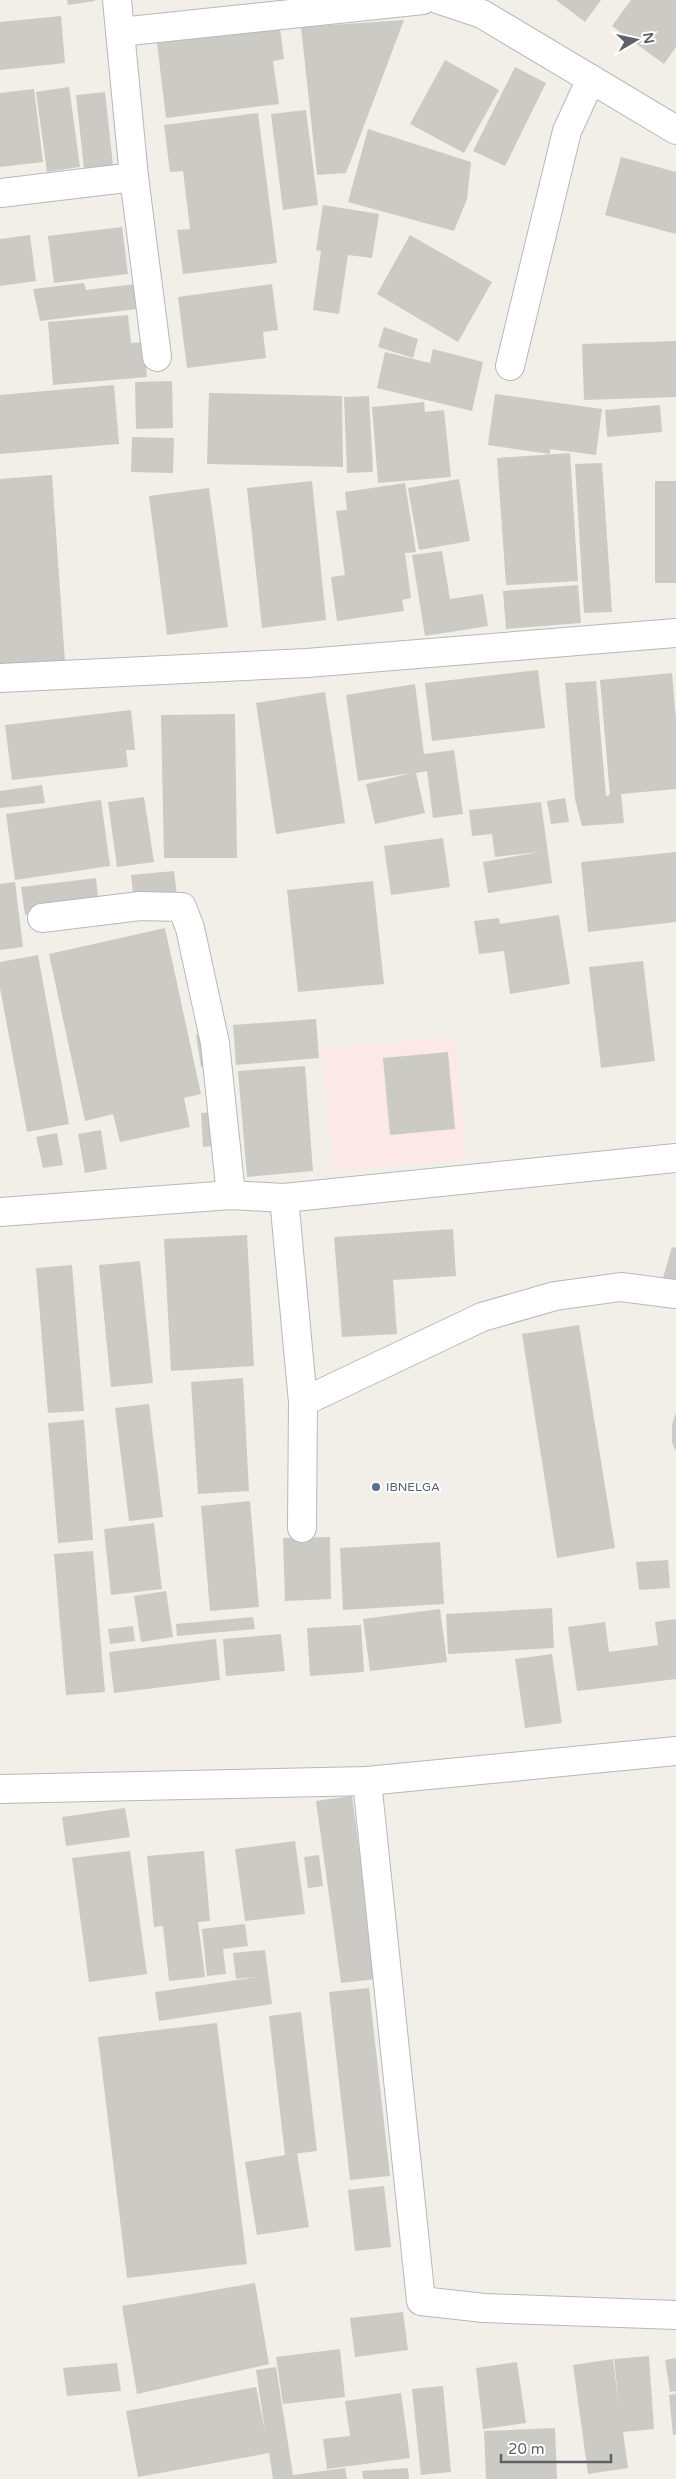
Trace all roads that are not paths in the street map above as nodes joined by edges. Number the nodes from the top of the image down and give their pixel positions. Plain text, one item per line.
1 (117, 0) edge
2 (423, 0) edge
3 (440, 0) edge
4 (120, 32) junction
5 (591, 79) junction
6 (676, 130) edge
7 (134, 177) junction
8 (0, 193) edge
9 (157, 357) dead end
10 (510, 366) dead end
11 (676, 633) edge
12 (0, 678) edge
13 (42, 918) dead end
14 (676, 1158) edge
15 (231, 1195) junction
16 (284, 1198) junction
17 (0, 1212) edge
18 (676, 1294) edge
19 (303, 1402) junction
20 (302, 1528) dead end
21 (676, 1752) edge
22 (367, 1781) junction
23 (0, 1789) edge
24 (676, 2315) edge

1 - 4 street
2 - 4 street
3 - 5 street
4 - 7 street
5 - 6 street
5 - 10 street
7 - 8 street
7 - 9 street
11 - 12 street
13 - 15 street
14 - 16 street
15 - 16 street
15 - 17 street
16 - 19 street
18 - 19 street
19 - 20 street
21 - 22 street
22 - 23 street
22 - 24 street

